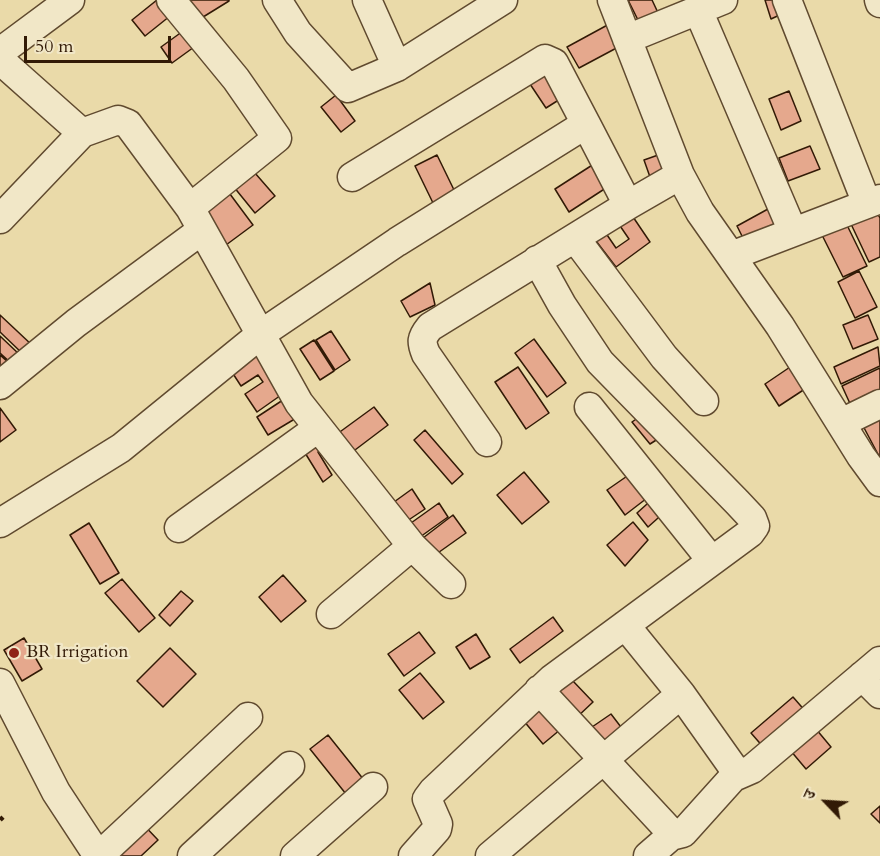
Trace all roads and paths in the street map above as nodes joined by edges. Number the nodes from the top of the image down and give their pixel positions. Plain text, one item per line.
1 (69, 0) edge
2 (171, 0) edge
3 (277, 0) edge
4 (367, 0) edge
5 (503, 0) edge
6 (612, 0) edge
7 (787, 0) edge
8 (710, 5) edge
9 (627, 39) junction
10 (0, 52) edge
11 (0, 60) edge
12 (397, 67) junction
13 (586, 124) junction
14 (82, 133) junction
15 (680, 175) junction
16 (352, 177) dead end
17 (874, 201) edge
18 (633, 202) junction
19 (0, 219) edge
20 (196, 219) junction
21 (793, 232) junction
22 (575, 238) junction
23 (731, 256) junction
24 (537, 260) junction
25 (261, 334) junction
26 (0, 384) edge
27 (704, 401) dead end
28 (880, 404) edge
29 (589, 407) dead end
30 (841, 423) junction
31 (318, 428) junction
32 (487, 442) dead end
33 (878, 477) edge
34 (0, 523) edge
35 (179, 528) dead end
36 (412, 546) junction
37 (712, 561) junction
38 (451, 584) dead end
39 (331, 614) dead end
40 (626, 625) junction
41 (874, 677) edge
42 (0, 683) edge
43 (539, 690) junction
44 (681, 694) junction
45 (248, 717) dead end
46 (602, 758) junction
47 (290, 766) dead end
48 (736, 776) junction
49 (373, 787) dead end
50 (0, 817) edge
51 (5, 822) dead end
52 (671, 836) junction
53 (99, 856) edge
54 (192, 856) edge
55 (295, 856) edge
56 (412, 856) edge
57 (490, 856) edge
58 (648, 856) edge

1 - 10 street
2 - 20 street
3 - 12 street
4 - 12 street
5 - 12 street
6 - 9 street
7 - 17 street
8 - 9 street
8 - 21 street
9 - 15 street
11 - 14 street
13 - 16 street
13 - 18 street
13 - 25 street
14 - 19 street
14 - 20 street
15 - 18 street
15 - 23 street
17 - 21 street
18 - 22 street
20 - 25 street
20 - 26 street
21 - 23 street
22 - 24 street
22 - 27 street
23 - 30 street
24 - 32 street
24 - 37 street
25 - 31 street
25 - 34 street
28 - 30 street
29 - 37 street
30 - 33 street
31 - 35 street
31 - 36 street
36 - 38 street
36 - 39 street
37 - 40 street
40 - 43 street
40 - 44 street
41 - 48 street
42 - 53 street
43 - 46 street
43 - 56 street
44 - 46 street
44 - 48 street
45 - 53 street
46 - 52 street
46 - 57 street
47 - 54 street
48 - 52 street
49 - 55 street
50 - 51 path
52 - 58 street

